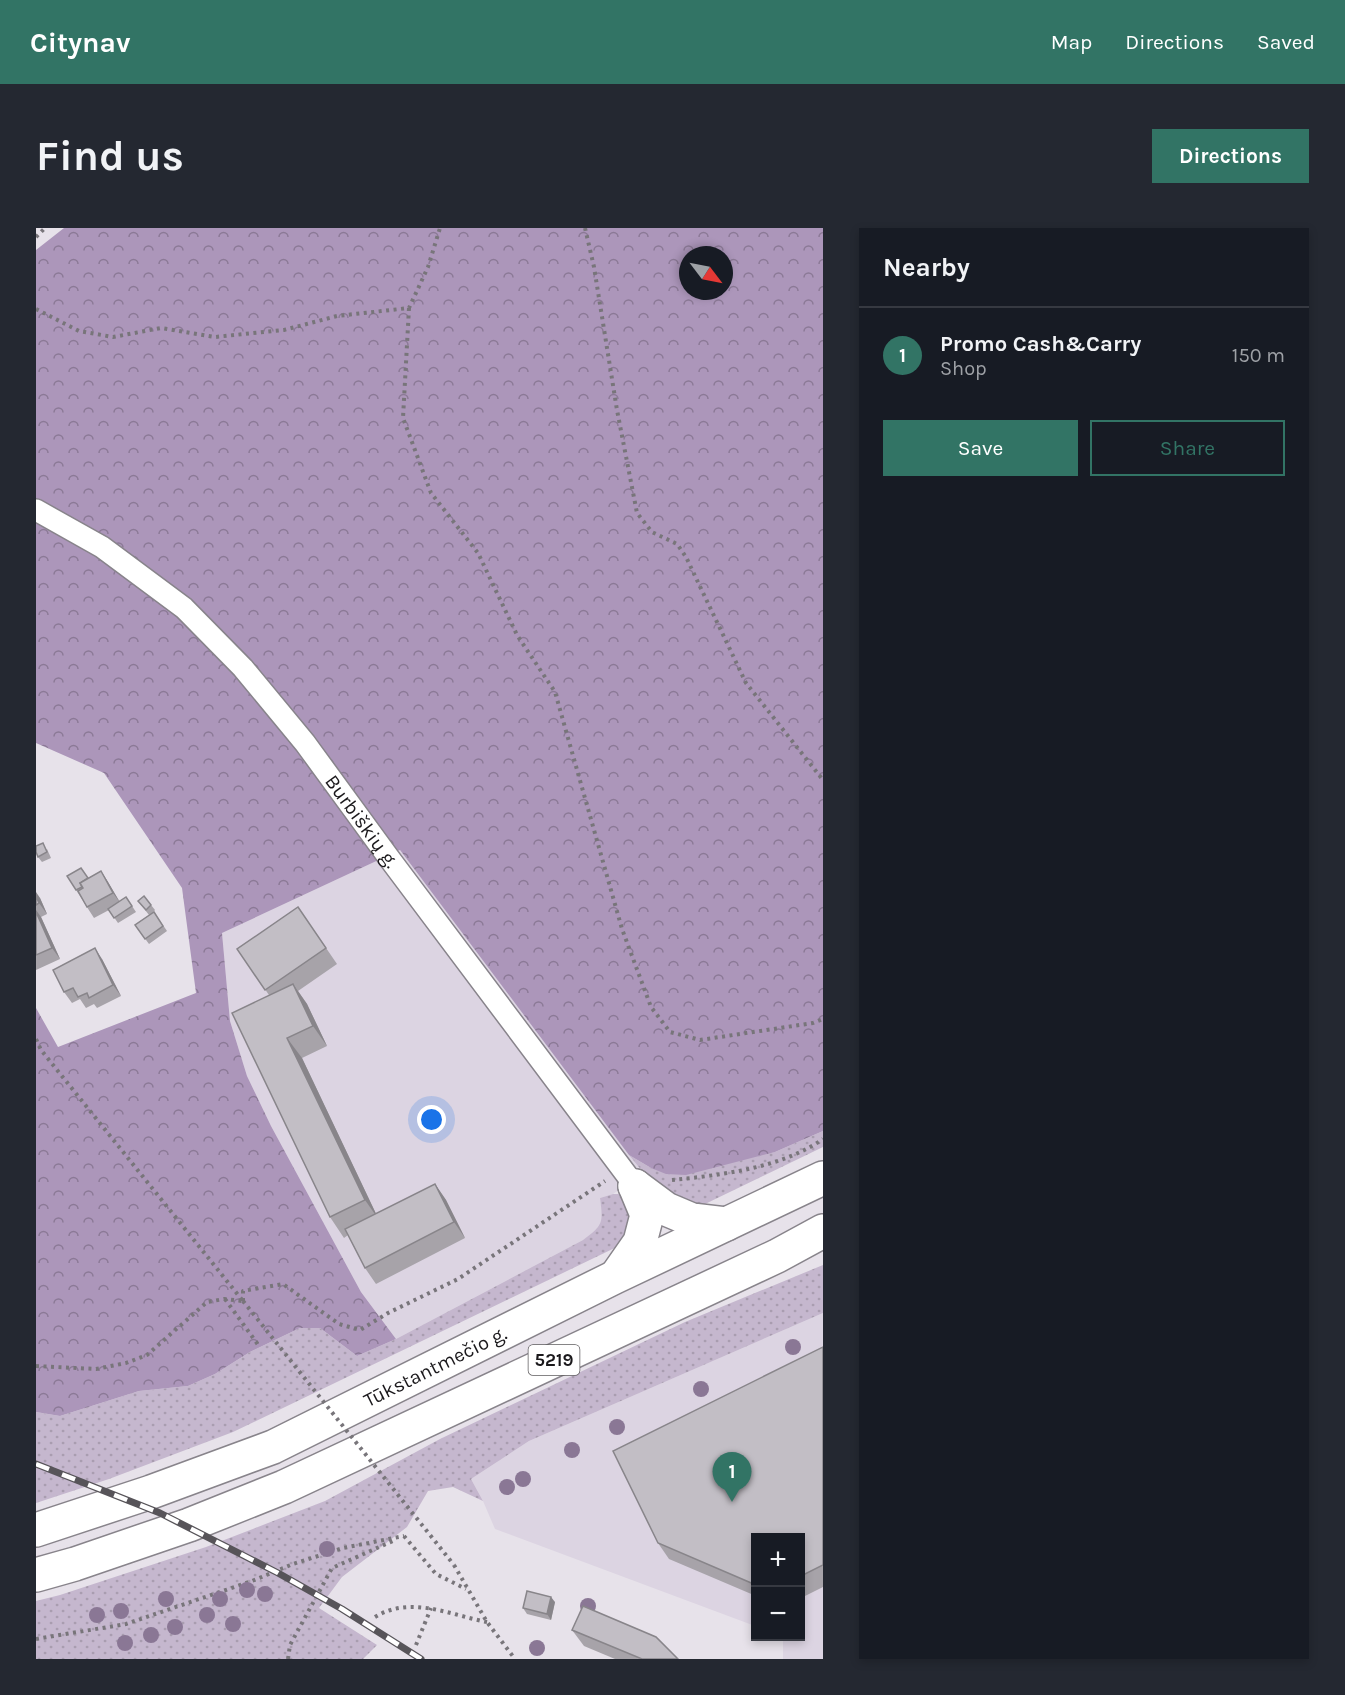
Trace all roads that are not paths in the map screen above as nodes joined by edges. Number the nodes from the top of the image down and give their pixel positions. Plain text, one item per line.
1 (36, 510) edge
2 (628, 1178) junction
3 (823, 1178) edge
4 (726, 1224) junction
5 (823, 1231) edge
6 (823, 1240) edge
7 (777, 1256) junction
8 (615, 1277) junction
9 (36, 1530) edge
10 (36, 1575) edge

1 - 2 street, Burbiškių g.
2 - 4 highway
2 - 8 highway
3 - 4 highway, Tūkstantmečio g. / 5219
4 - 8 highway, Tūkstantmečio g. / 5219
5 - 7 highway, 5219
6 - 7 highway
7 - 10 highway, 5219
8 - 9 highway, Tūkstantmečio g. / 5219

